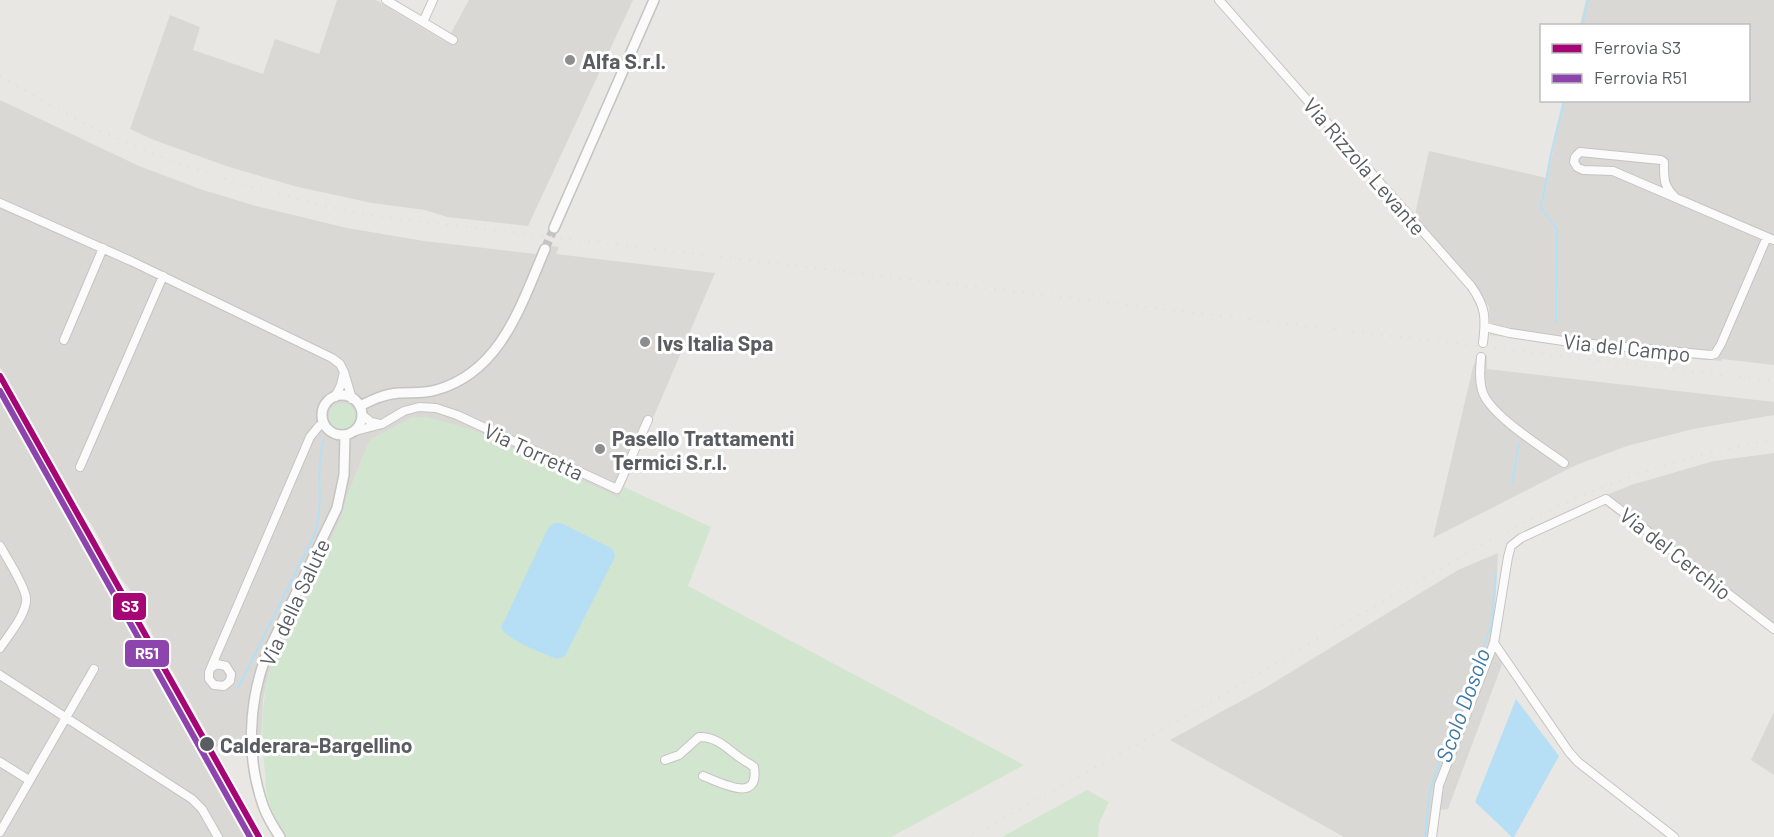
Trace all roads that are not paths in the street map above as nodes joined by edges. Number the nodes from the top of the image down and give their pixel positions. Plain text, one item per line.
1 (386, 0) edge
2 (433, 0) edge
3 (654, 0) edge
4 (1220, 0) edge
5 (423, 22) junction
6 (453, 40) dead end
7 (1675, 197) junction
8 (0, 204) edge
9 (554, 228) tunnel mouth
10 (1771, 239) edge
11 (103, 248) junction
12 (545, 249) tunnel mouth
13 (163, 276) junction
14 (1485, 327) junction
15 (63, 340) dead end
16 (1483, 343) dead end
17 (1481, 357) dead end
18 (344, 372) junction
19 (335, 397) junction
20 (352, 399) junction
21 (361, 411) junction
22 (648, 420) dead end
23 (324, 424) junction
24 (382, 424) junction
25 (348, 434) junction
26 (1564, 463) dead end
27 (80, 468) dead end
28 (0, 546) edge
29 (1774, 629) edge
30 (1494, 643) junction
31 (0, 648) edge
32 (218, 651) junction
33 (223, 664) junction
34 (211, 668) junction
35 (94, 669) dead end
36 (0, 675) edge
37 (65, 718) junction
38 (665, 760) dead end
39 (0, 762) edge
40 (703, 776) dead end
41 (29, 780) junction
42 (0, 832) edge
43 (218, 837) edge
44 (280, 837) edge
45 (1432, 837) edge
46 (1674, 837) edge

1 - 5 street
2 - 5 street
3 - 9 street
4 - 14 street, Via Rizzola Levante
5 - 6 street
7 - 7 street
7 - 10 street
8 - 11 street
10 - 14 street, Via del Campo
11 - 13 street
11 - 15 street
12 - 21 street
13 - 18 street
13 - 27 street
14 - 16 street, Via Rizzola Levante
17 - 26 street
18 - 19 street
18 - 20 street
19 - 20 street
19 - 23 street
20 - 21 street
21 - 24 street
21 - 25 street, Via della Salute
22 - 24 street, Via Torretta
23 - 25 street
23 - 32 street
24 - 25 street, Via Torretta
25 - 44 street, Via della Salute
28 - 31 street
29 - 30 street, Via del Cerchio
30 - 45 street
30 - 46 street
32 - 33 street
32 - 34 street
33 - 34 street
33 - 34 street
35 - 37 street
36 - 37 street
37 - 41 street
37 - 43 street
38 - 40 street
39 - 41 street
41 - 42 street

